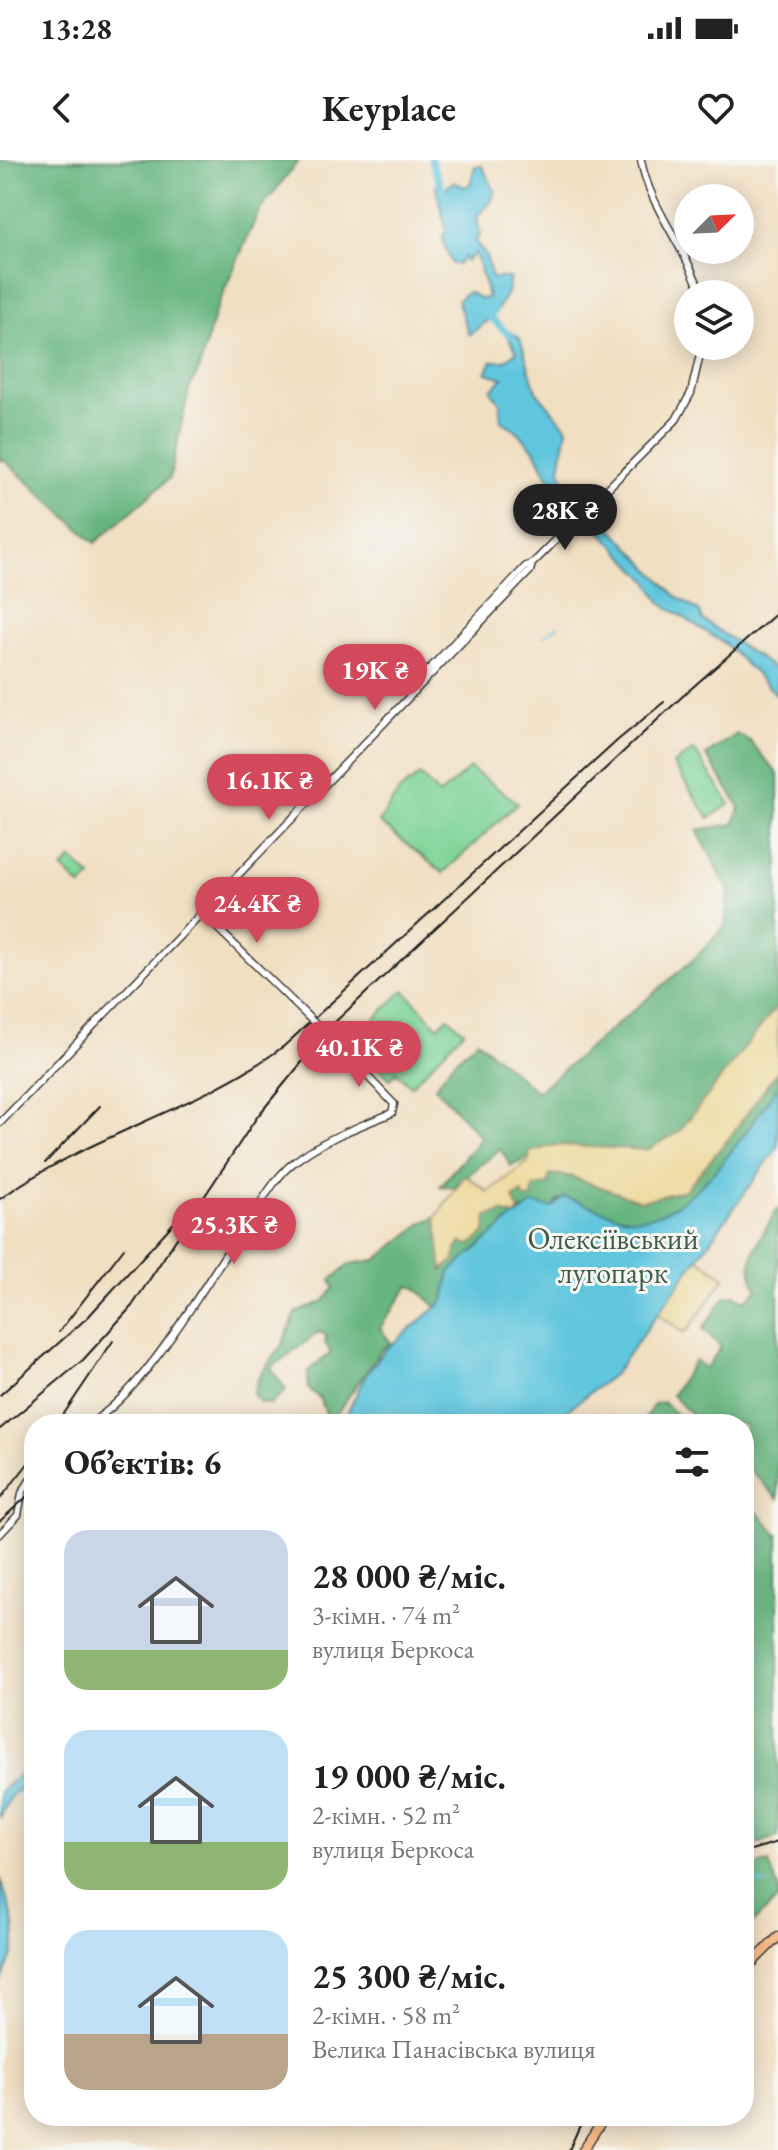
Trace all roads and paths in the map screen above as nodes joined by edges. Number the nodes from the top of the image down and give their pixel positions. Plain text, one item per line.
1 (641, 160) edge
2 (696, 280) edge
3 (699, 360) edge
4 (201, 912) junction
5 (0, 1123) edge
6 (100, 1414) edge
7 (24, 1490) edge
8 (0, 1534) edge
9 (778, 1937) edge
10 (754, 1961) edge
11 (599, 2126) edge
12 (583, 2150) edge

1 - 2 street
3 - 4 street
4 - 5 street
4 - 6 street, bridge
7 - 8 street
9 - 10 main road
11 - 12 main road

